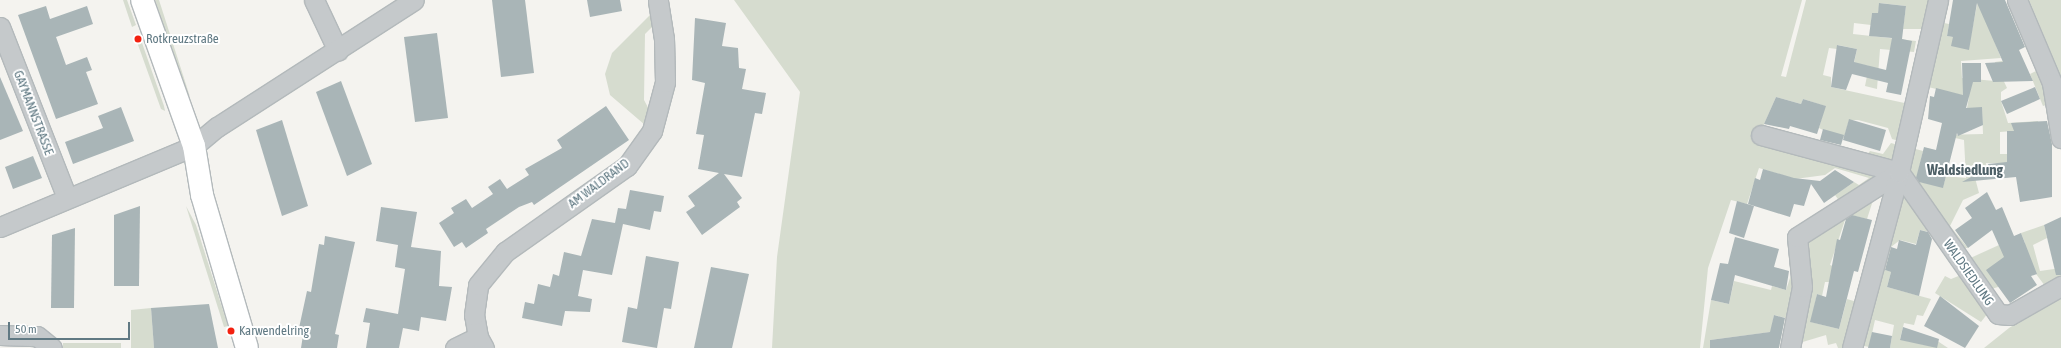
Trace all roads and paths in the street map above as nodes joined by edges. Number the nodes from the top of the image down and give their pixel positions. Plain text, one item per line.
1 (142, 0) edge
2 (314, 0) edge
3 (414, 0) edge
4 (658, 0) edge
5 (1938, 0) edge
6 (2017, 0) edge
7 (0, 27) edge
8 (338, 51) junction
9 (1761, 136) dead end
10 (2061, 138) edge
11 (194, 146) junction
12 (1899, 172) junction
13 (67, 198) junction
14 (0, 227) edge
15 (2061, 286) edge
16 (0, 335) edge
17 (481, 342) edge
18 (52, 348) edge
19 (247, 348) edge
20 (455, 348) edge
21 (1790, 348) edge
22 (1852, 348) edge

1 - 11 main road
2 - 8 street
3 - 8 street
4 - 17 street, AM WALDRAND
5 - 12 street
6 - 10 street
7 - 13 street, GAYMANNSTRASSE
8 - 11 street
9 - 12 street
11 - 13 street
11 - 19 main road
12 - 15 street, WALDSIEDLUNG
12 - 21 street
12 - 22 street
13 - 14 street
16 - 18 street
17 - 20 street, AM WALDRAND

